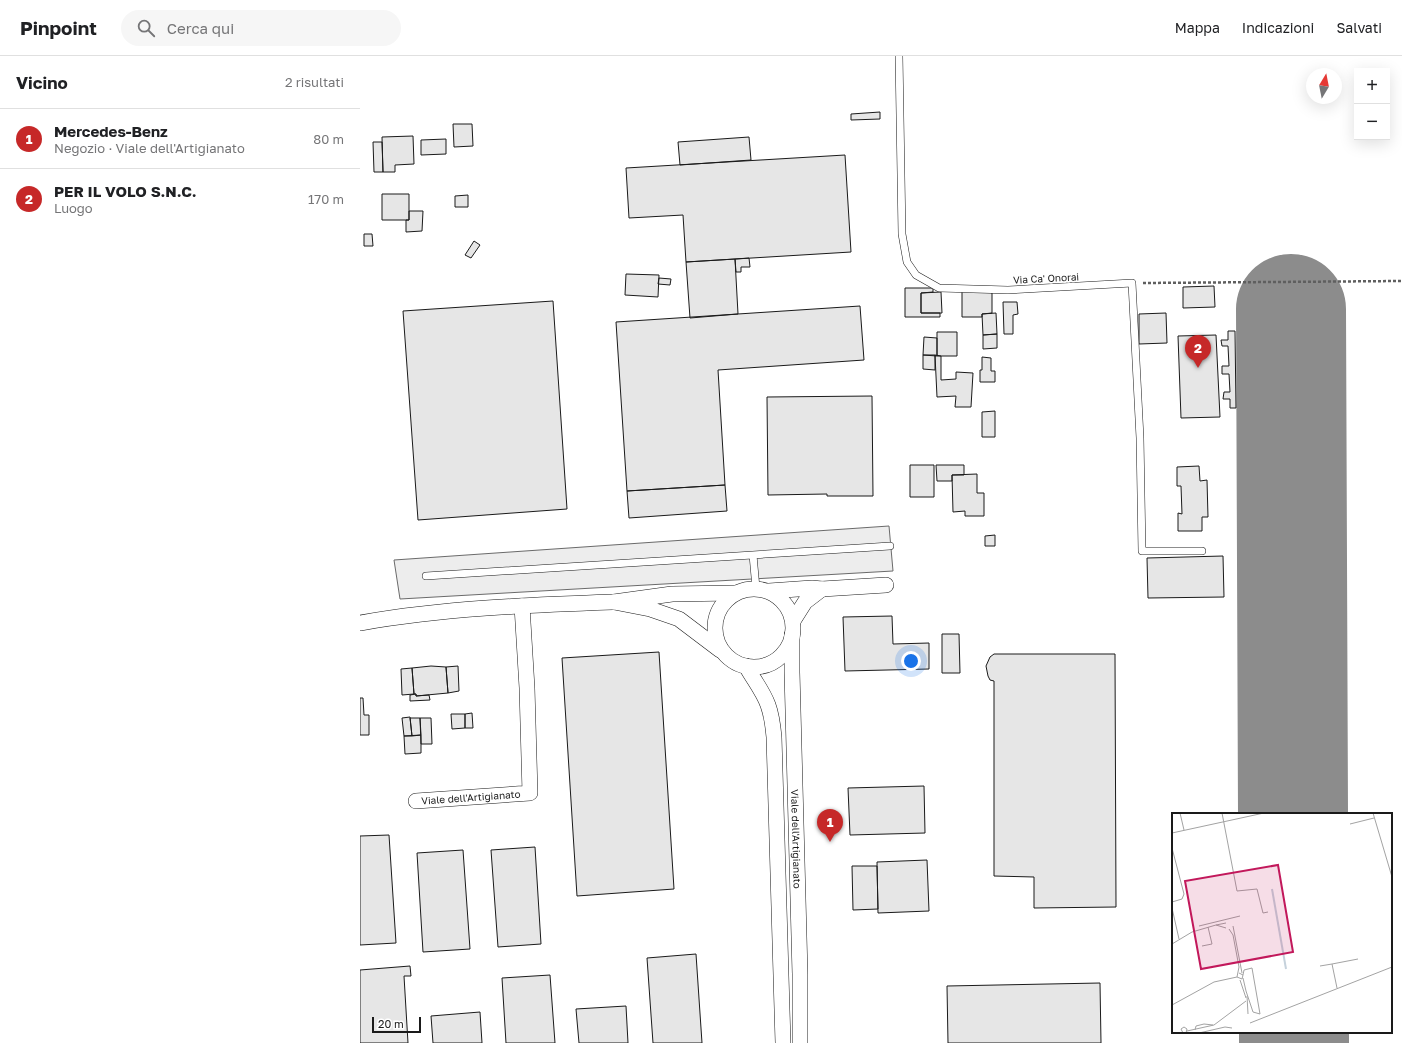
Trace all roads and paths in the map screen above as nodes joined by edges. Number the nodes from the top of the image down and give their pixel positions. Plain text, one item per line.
1 (899, 56) edge
2 (1402, 281) edge
3 (1132, 283) junction
4 (890, 546) dead end
5 (1202, 551) dead end
6 (753, 555) junction
7 (426, 576) dead end
8 (886, 584) dead end
9 (822, 589) junction
10 (762, 590) junction
11 (734, 593) junction
12 (614, 602) junction
13 (522, 606) junction
14 (360, 623) edge
15 (792, 628) junction
16 (723, 652) junction
17 (746, 666) junction
18 (416, 801) dead end
19 (783, 1043) edge
20 (800, 1043) edge

1 - 3 lane, Via Ca' Onorai
2 - 3 path
3 - 5 lane
4 - 6 lane
6 - 7 lane
6 - 10 lane
8 - 9 street
9 - 10 street
9 - 15 street
10 - 11 street
10 - 15 street, Viale dell'Artigianato
11 - 12 street
11 - 16 street
12 - 13 street
12 - 16 street
13 - 14 street
13 - 18 street, Viale dell'Artigianato
15 - 17 street
15 - 20 street, Viale dell'Artigianato
16 - 17 street
17 - 19 street, Viale dell'Artigianato

